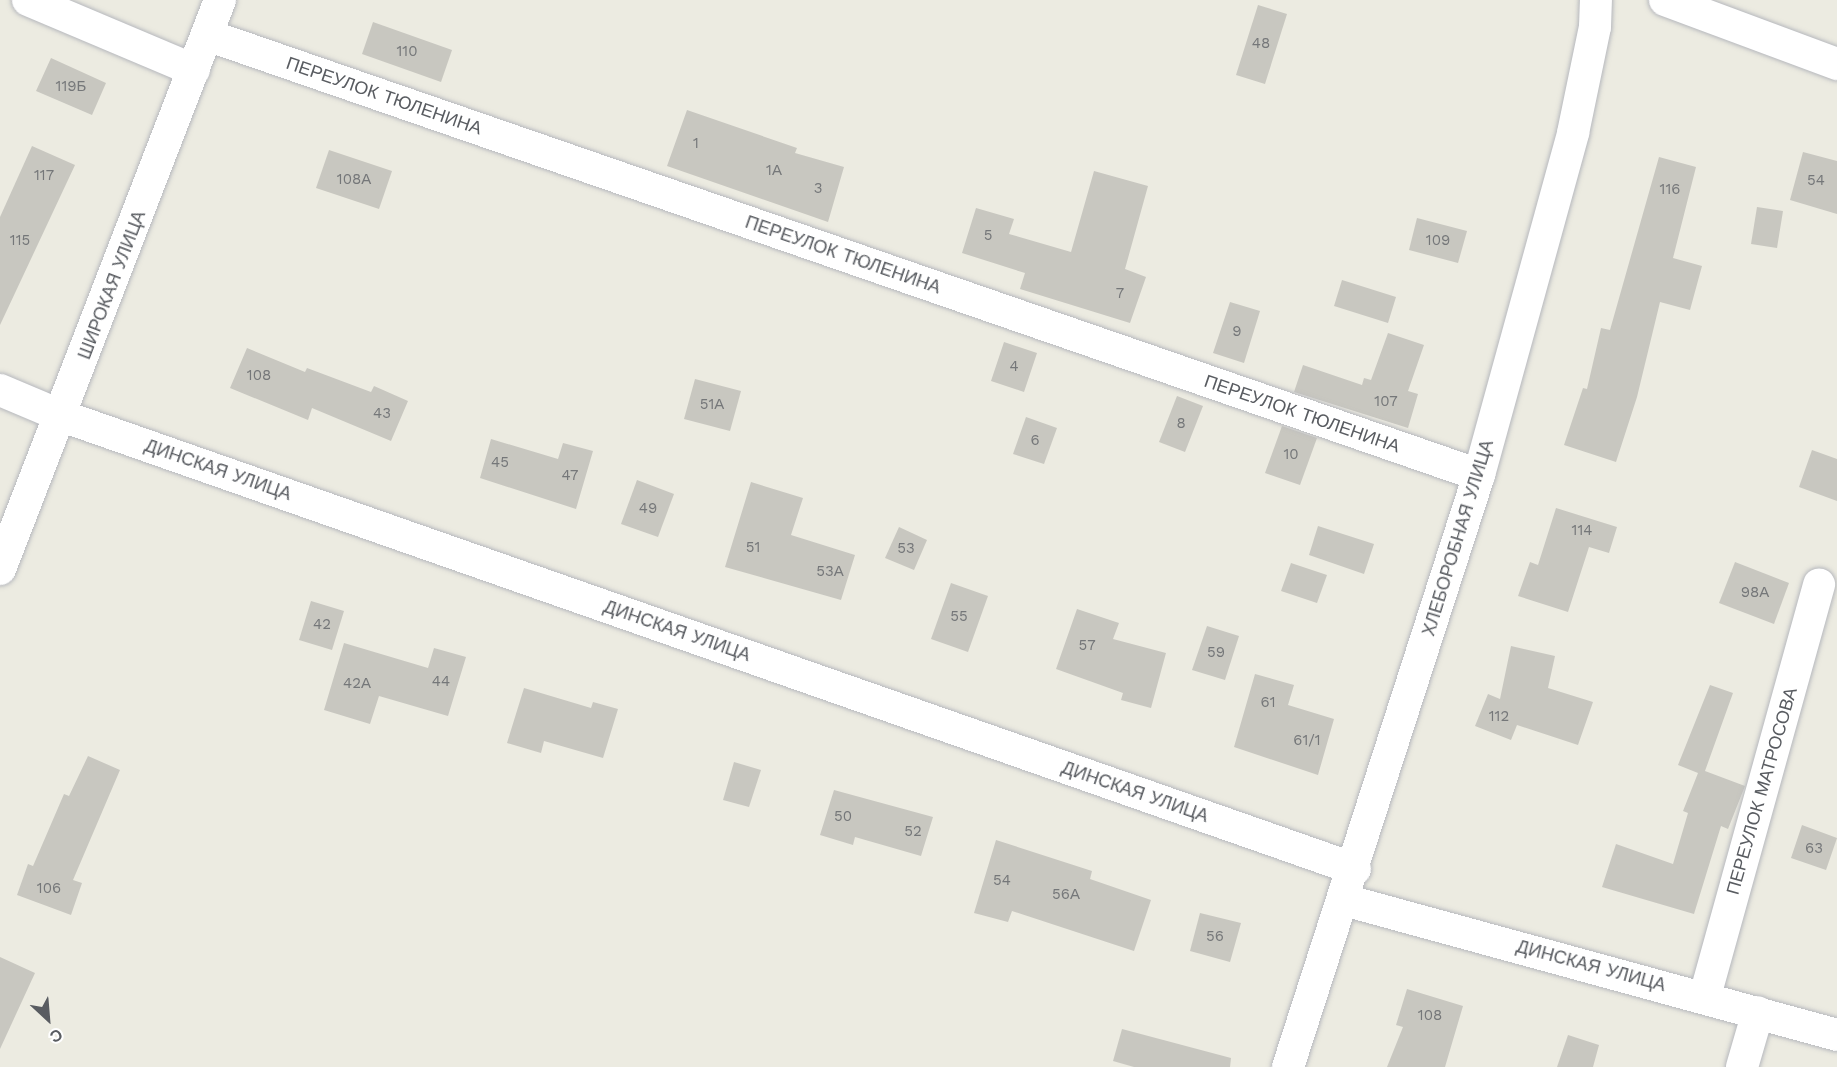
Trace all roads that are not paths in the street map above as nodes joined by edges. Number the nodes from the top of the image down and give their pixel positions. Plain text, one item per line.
1 (28, 0) edge
2 (220, 0) edge
3 (1596, 0) edge
4 (1665, 0) edge
5 (207, 35) junction
6 (1837, 64) edge
7 (194, 70) junction
8 (0, 390) edge
9 (62, 416) junction
10 (1479, 476) junction
11 (0, 569) edge
12 (1820, 585) dead end
13 (1355, 869) junction
14 (1344, 900) junction
15 (1706, 996) junction
16 (1758, 1012) junction
17 (1837, 1035) edge
18 (1288, 1067) edge
19 (1742, 1067) edge

1 - 7 street
2 - 5 street, ШИРОКАЯ УЛИЦА
3 - 10 street, ХЛЕБОРОБНАЯ УЛИЦА
4 - 6 street
5 - 7 street, ШИРОКАЯ УЛИЦА
5 - 10 street, ПЕРЕУЛОК ТЮЛЕНИНА
7 - 9 street, ШИРОКАЯ УЛИЦА
8 - 9 street, ДИНСКАЯ УЛИЦА
9 - 11 street, ШИРОКАЯ УЛИЦА
9 - 13 street, ДИНСКАЯ УЛИЦА
10 - 13 street, ХЛЕБОРОБНАЯ УЛИЦА
12 - 15 street, ПЕРЕУЛОК МАТРОСОВА
13 - 14 street, ХЛЕБОРОБНАЯ УЛИЦА
14 - 15 street, ДИНСКАЯ УЛИЦА
14 - 18 street, ХЛЕБОРОБНАЯ УЛИЦА
15 - 16 street, ДИНСКАЯ УЛИЦА
16 - 17 street, ДИНСКАЯ УЛИЦА
16 - 19 street

